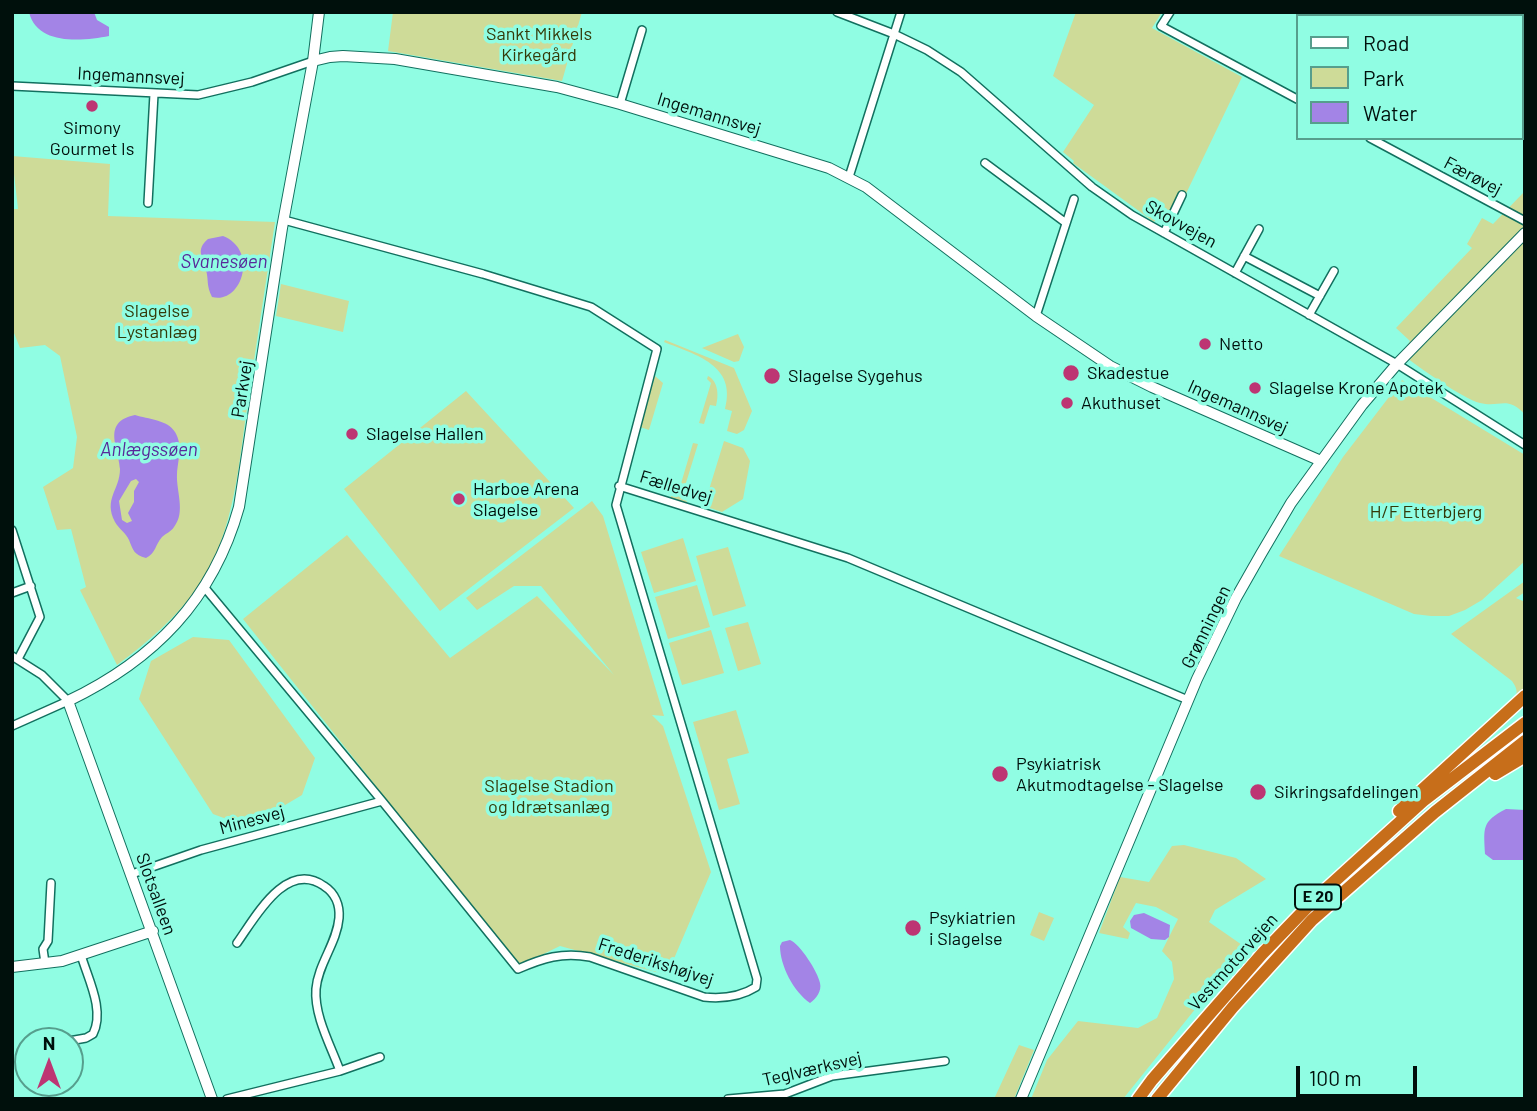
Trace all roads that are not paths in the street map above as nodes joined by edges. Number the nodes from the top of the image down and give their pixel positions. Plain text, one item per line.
1 (319, 12) edge
2 (837, 12) edge
3 (901, 12) edge
4 (1170, 12) edge
5 (642, 30) dead end
6 (894, 34) junction
7 (313, 61) junction
8 (12, 86) edge
9 (154, 94) junction
10 (1296, 98) edge
11 (620, 104) junction
12 (1374, 140) edge
13 (985, 163) dead end
14 (849, 177) junction
15 (1182, 195) dead end
16 (1074, 199) dead end
17 (148, 203) dead end
18 (284, 220) junction
19 (1525, 221) edge
20 (1066, 223) junction
21 (1259, 229) dead end
22 (1164, 233) junction
23 (1525, 233) edge
24 (1244, 256) junction
25 (1334, 271) dead end
26 (1235, 273) junction
27 (1320, 296) junction
28 (1309, 315) junction
29 (1036, 316) junction
30 (1397, 364) junction
31 (1525, 445) edge
32 (1321, 461) junction
33 (619, 486) junction
34 (12, 530) edge
35 (31, 586) junction
36 (205, 588) junction
37 (12, 593) edge
38 (15, 657) edge
39 (1525, 696) edge
40 (1188, 700) junction
41 (68, 701) junction
42 (1525, 723) edge
43 (12, 726) edge
44 (1525, 741) edge
45 (1525, 756) edge
46 (382, 801) junction
47 (1436, 812) junction
48 (132, 874) junction
49 (51, 883) dead end
50 (153, 931) junction
51 (237, 943) dead end
52 (1262, 954) junction
53 (81, 955) junction
54 (45, 963) junction
55 (12, 967) edge
56 (84, 1038) edge
57 (380, 1057) dead end
58 (945, 1061) dead end
59 (340, 1071) junction
60 (785, 1096) edge
61 (212, 1099) edge
62 (227, 1099) edge
63 (728, 1099) edge
64 (1021, 1099) edge
65 (1138, 1099) edge
66 (1157, 1099) edge

1 - 7 street, Parkvej
2 - 6 street, Skovvejen
3 - 6 street
4 - 10 street
5 - 11 street
6 - 14 street
6 - 22 street, Skovvejen
7 - 9 street, Ingemannsvej
7 - 11 street, Ingemannsvej
7 - 18 street, Parkvej
8 - 9 street, Ingemannsvej
9 - 17 street
11 - 14 street, Ingemannsvej
12 - 19 street, Færøvej
13 - 20 street
14 - 29 street, Ingemannsvej
15 - 22 street
16 - 20 street
18 - 33 street, Fælledvej
18 - 36 street, Parkvej
20 - 29 street
21 - 24 street
22 - 26 street, Skovvejen
23 - 30 street, Grønningen
24 - 26 street
24 - 27 street
25 - 27 street
26 - 28 street, Skovvejen
27 - 28 street
28 - 30 street, Skovvejen
29 - 32 street, Ingemannsvej
30 - 31 street, Skovvejen
30 - 32 street, Grønningen
32 - 40 street, Grønningen
33 - 40 street, Fælledvej
33 - 46 street, Frederikshøjvej
34 - 35 street
35 - 37 street
35 - 38 street
36 - 41 street, Parkvej
36 - 46 street, Frederikshøjvej
38 - 41 street
39 - 52 highway
40 - 64 street, Grønningen
41 - 43 street
41 - 48 street, Slotsalleen
42 - 52 highway, Vestmotorvejen / E 20
44 - 47 highway, Vestmotorvejen / E 20
45 - 47 highway
46 - 48 street, Minesvej
47 - 66 highway, Vestmotorvejen / E 20
48 - 50 street, Slotsalleen
49 - 54 street
50 - 53 street
50 - 61 street, Slotsalleen
51 - 59 street
52 - 65 highway, Vestmotorvejen / E 20
53 - 54 street
53 - 56 street
54 - 55 street
57 - 59 street
58 - 60 street, Teglværksvej
59 - 62 street
60 - 63 street, Teglværksvej

